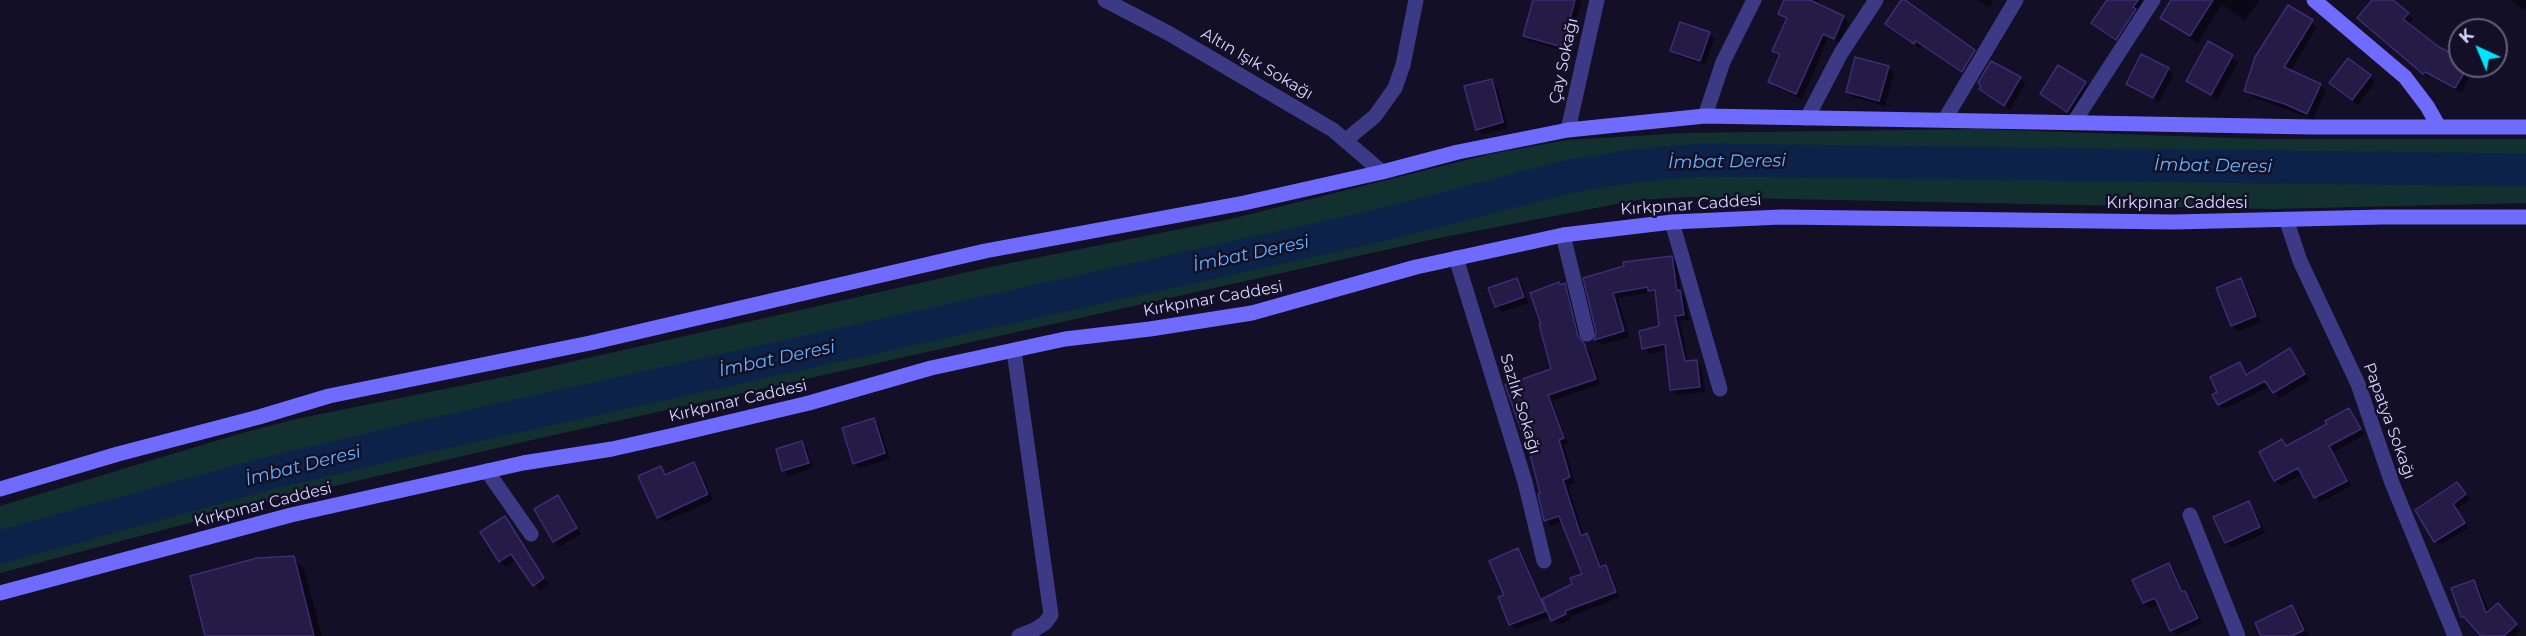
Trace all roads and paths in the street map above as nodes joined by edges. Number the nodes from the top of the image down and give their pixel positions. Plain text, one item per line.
1 (1105, 0) edge
2 (1416, 0) edge
3 (1597, 0) edge
4 (1754, 0) edge
5 (1876, 0) edge
6 (2016, 0) edge
7 (2153, 0) edge
8 (2314, 0) edge
9 (1705, 116) junction
10 (1807, 118) junction
11 (1945, 119) junction
12 (2074, 122) junction
13 (2439, 127) junction
14 (2526, 127) edge
15 (1568, 130) junction
16 (1346, 140) junction
17 (1382, 172) junction
18 (2526, 217) edge
19 (2286, 219) junction
20 (1672, 222) junction
21 (1563, 235) junction
22 (1456, 258) junction
23 (1587, 334) dead end
24 (1014, 351) junction
25 (1720, 390) dead end
26 (487, 471) junction
27 (0, 489) edge
28 (2190, 515) dead end
29 (531, 534) dead end
30 (1544, 561) dead end
31 (0, 593) edge
32 (1019, 636) edge
33 (2238, 636) edge
34 (2455, 636) edge

1 - 16 street, Altın Işık Sokağı
2 - 16 street
3 - 15 street, Çay Sokağı
4 - 9 street
5 - 10 street
6 - 11 street
7 - 12 street
8 - 13 street
9 - 10 street
9 - 15 street
10 - 11 street
11 - 12 street
12 - 13 street
13 - 14 street
15 - 17 street
16 - 17 street, Altın Işık Sokağı
17 - 27 street
18 - 19 street, Kırkpınar Caddesi
19 - 20 street, Kırkpınar Caddesi
19 - 34 street, Papatya Sokağı
20 - 21 street, Kırkpınar Caddesi
20 - 25 street
21 - 22 street, Kırkpınar Caddesi
21 - 23 street
22 - 24 street, Kırkpınar Caddesi
22 - 30 street, Sazlık Sokağı
24 - 26 street, Kırkpınar Caddesi
24 - 32 street
26 - 29 street
26 - 31 street, Kırkpınar Caddesi
28 - 33 street

